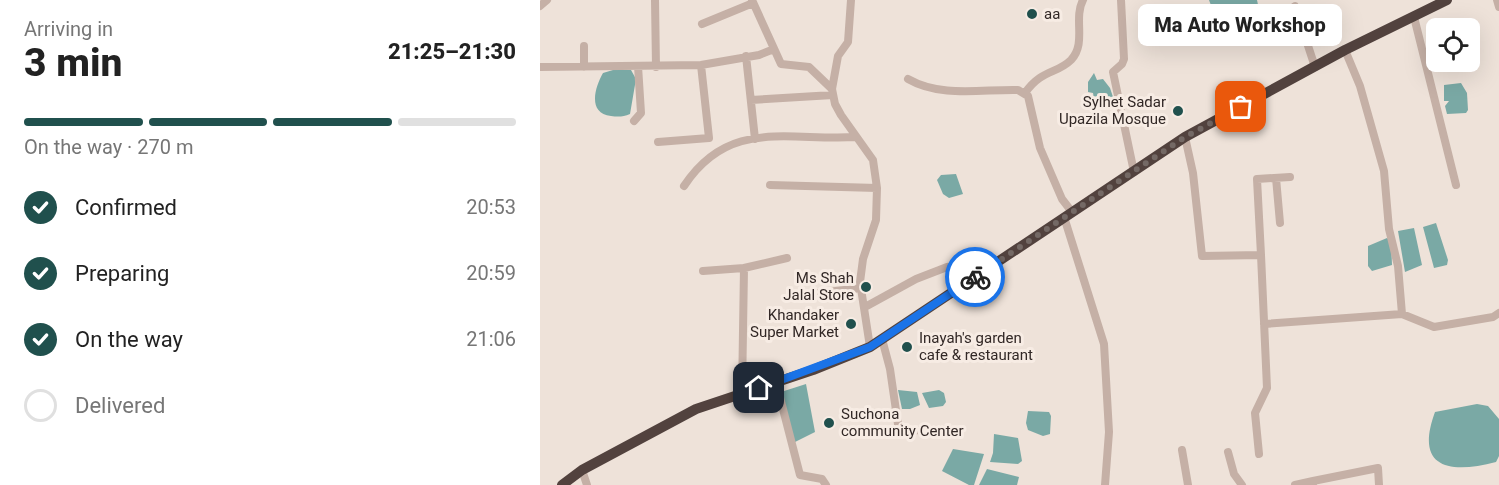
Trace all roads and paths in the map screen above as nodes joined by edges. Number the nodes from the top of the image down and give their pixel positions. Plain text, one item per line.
1 (547, 0) edge
2 (654, 0) edge
3 (851, 0) edge
4 (1083, 0) edge
5 (1122, 0) edge
6 (1447, 0) edge
7 (1497, 0) edge
8 (753, 2) edge
9 (540, 6) edge
10 (1295, 6) dead end
11 (1499, 7) edge
12 (1414, 17) junction
13 (702, 24) dead end
14 (584, 46) dead end
15 (774, 49) junction
16 (1345, 50) junction
17 (746, 56) junction
18 (701, 65) junction
19 (638, 66) junction
20 (540, 67) edge
21 (584, 67) junction
22 (657, 67) junction
23 (1315, 67) junction
24 (908, 79) dead end
25 (833, 92) junction
26 (1025, 93) junction
27 (751, 100) junction
28 (634, 121) dead end
29 (710, 136) junction
30 (856, 137) junction
31 (1185, 137) junction
32 (755, 139) junction
33 (658, 142) dead end
34 (712, 154) junction
35 (1134, 172) junction
36 (1290, 177) dead end
37 (1276, 178) junction
38 (770, 185) dead end
39 (1456, 185) dead end
40 (684, 186) dead end
41 (877, 188) junction
42 (1068, 215) junction
43 (1280, 223) dead end
44 (1261, 255) junction
45 (787, 258) dead end
46 (947, 267) dead end
47 (744, 268) junction
48 (703, 271) dead end
49 (861, 288) junction
50 (793, 296) dead end
51 (865, 307) junction
52 (1499, 313) edge
53 (1402, 314) junction
54 (1264, 324) junction
55 (882, 339) junction
56 (870, 347) junction
57 (776, 382) junction
58 (742, 394) junction
59 (949, 429) dead end
60 (1182, 450) dead end
61 (1228, 452) dead end
62 (1260, 454) dead end
63 (582, 470) junction
64 (1313, 483) edge
65 (562, 485) edge
66 (587, 485) edge
67 (826, 485) edge
68 (1105, 485) edge
69 (1188, 485) edge
70 (1242, 485) edge
71 (1295, 485) edge
72 (1380, 485) edge

1 - 9 street
2 - 22 street
3 - 25 street
4 - 26 street
5 - 35 street
6 - 12 highway
7 - 11 street
8 - 13 street
8 - 15 street
10 - 23 street
12 - 16 highway
12 - 39 street
14 - 21 street
15 - 17 street
15 - 25 street
16 - 23 highway
16 - 53 street
17 - 18 street
17 - 27 street
18 - 22 street
18 - 29 street
19 - 21 street
19 - 22 street
19 - 28 street
20 - 21 street
23 - 31 highway
24 - 26 street
25 - 27 street
25 - 30 street
26 - 42 street
27 - 32 street
29 - 33 street
29 - 34 street
30 - 32 street
30 - 41 street
31 - 35 highway
31 - 44 street
32 - 34 street
34 - 40 street
35 - 42 highway
36 - 37 street
37 - 43 street
37 - 44 street
38 - 41 street
41 - 49 street
42 - 55 highway
42 - 68 street
44 - 54 street
45 - 47 street
46 - 51 street
47 - 48 street
47 - 58 street
49 - 50 street
49 - 51 street
51 - 56 street
52 - 53 street
53 - 54 street
54 - 62 street
55 - 56 highway
55 - 59 street
56 - 57 highway
57 - 58 highway
57 - 67 street
58 - 63 highway
60 - 69 street
61 - 70 street
63 - 65 highway
63 - 66 street
64 - 71 street
64 - 72 street

